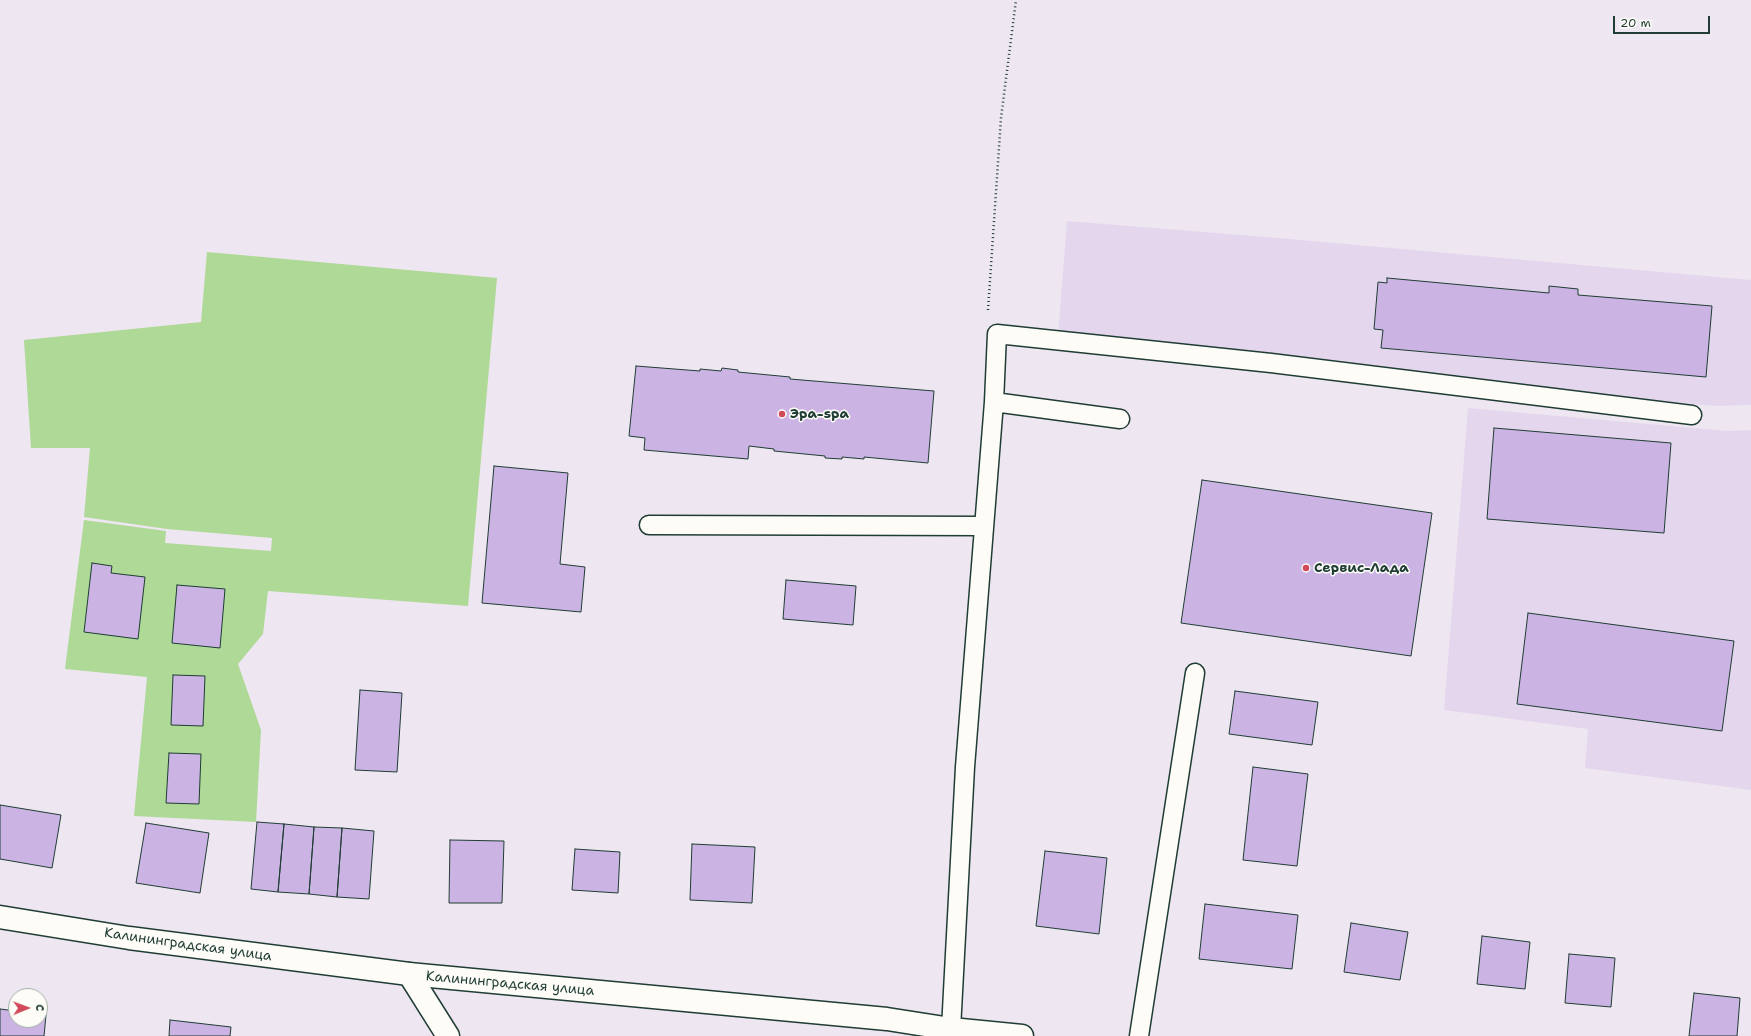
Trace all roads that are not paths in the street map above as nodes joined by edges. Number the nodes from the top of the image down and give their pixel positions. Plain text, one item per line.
1 (994, 402) junction
2 (1692, 415) dead end
3 (1120, 419) dead end
4 (649, 525) dead end
5 (984, 526) junction
6 (1195, 673) dead end
7 (0, 917) edge
8 (409, 974) junction
9 (951, 1029) junction
10 (448, 1036) edge
11 (1022, 1036) edge
12 (1140, 1036) edge

1 - 2 lane
1 - 3 lane
1 - 5 lane
4 - 5 lane
5 - 9 lane
6 - 12 lane
7 - 8 street, Калининградская улица
8 - 9 street, Калининградская улица
8 - 10 street
9 - 11 street, Калининградская улица

